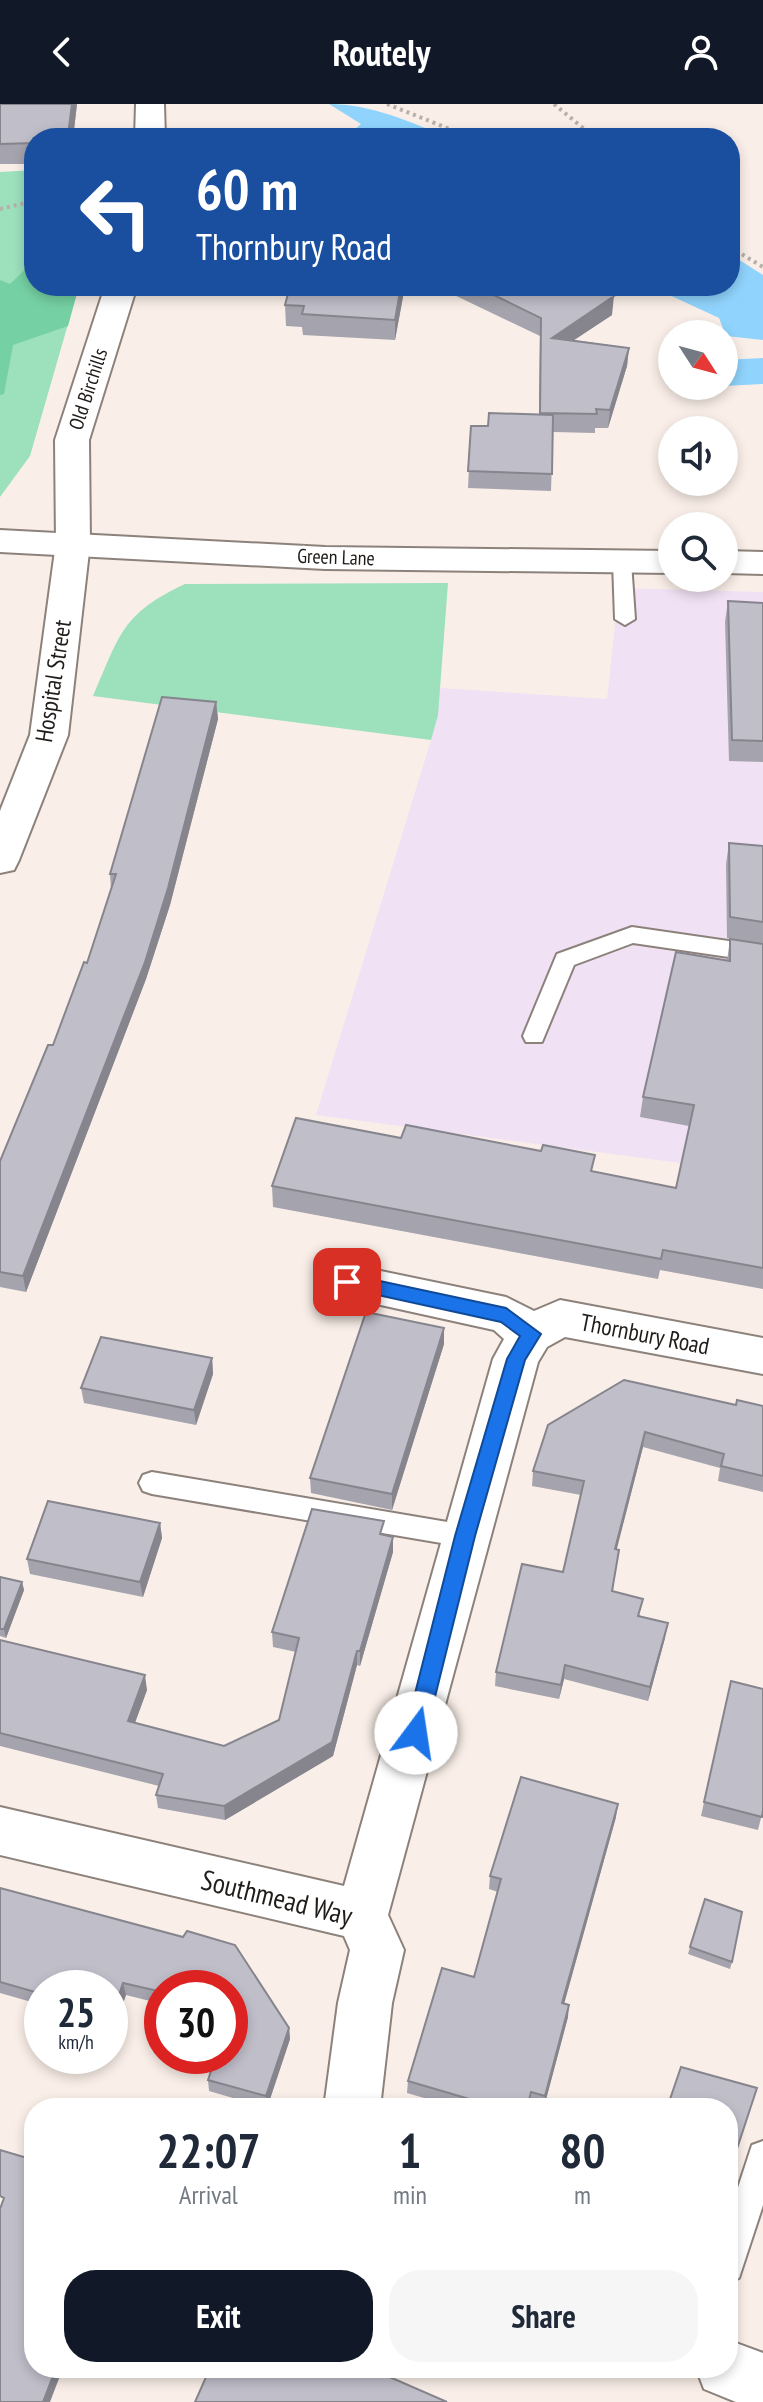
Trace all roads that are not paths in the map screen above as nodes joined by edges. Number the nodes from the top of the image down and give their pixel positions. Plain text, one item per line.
1 (150, 104) edge
2 (150, 128) edge
3 (118, 296) edge
4 (0, 541) edge
5 (73, 543) junction
6 (622, 562) junction
7 (658, 562) edge
8 (738, 562) edge
9 (763, 563) edge
10 (625, 619) dead end
11 (0, 860) edge
12 (763, 954) edge
13 (534, 1036) dead end
14 (347, 1282) dead end
15 (531, 1334) junction
16 (763, 1356) edge
17 (152, 1483) dead end
18 (465, 1536) junction
19 (0, 1831) edge
20 (362, 1915) junction
21 (353, 2098) edge
22 (763, 2156) edge
23 (738, 2235) edge
24 (738, 2373) edge
25 (763, 2383) edge

1 - 2 main road
3 - 5 main road, Old Birchills
4 - 5 main road, Green Lane
5 - 6 main road, Green Lane
5 - 11 main road, Hospital Street
6 - 7 main road, Green Lane
6 - 10 lane
8 - 9 main road
12 - 13 lane
14 - 15 main road
15 - 16 main road, Thornbury Road
15 - 18 main road
17 - 18 lane
18 - 20 main road
19 - 20 main road, Southmead Way
20 - 21 main road, Southmead Way
22 - 23 lane
24 - 25 main road

